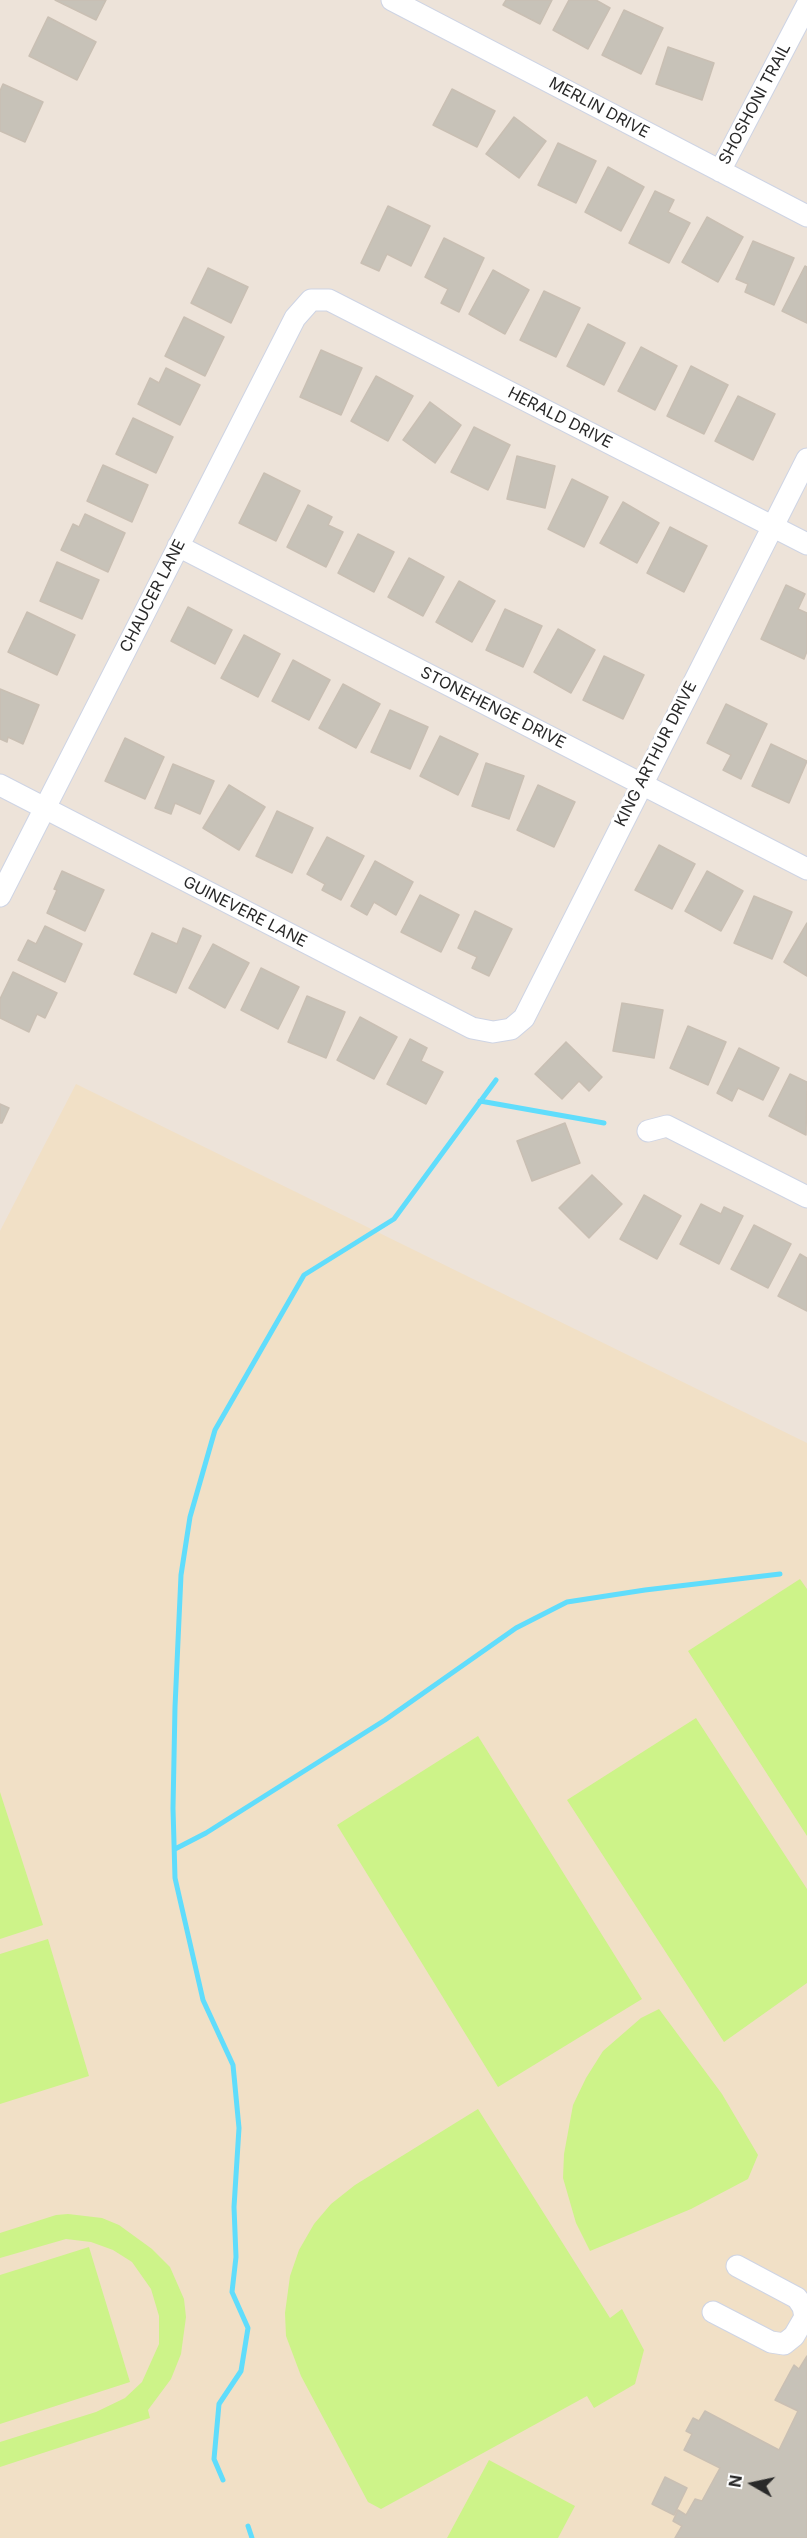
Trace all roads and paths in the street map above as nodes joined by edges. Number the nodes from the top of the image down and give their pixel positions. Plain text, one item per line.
1 (392, 0) edge
2 (807, 5) edge
3 (720, 171) junction
4 (807, 216) edge
5 (311, 300) joint
6 (807, 459) edge
7 (773, 527) junction
8 (807, 544) edge
9 (178, 546) junction
10 (640, 784) junction
11 (0, 785) edge
12 (45, 809) junction
13 (807, 869) edge
14 (0, 896) edge
15 (493, 1032) joint
16 (648, 1131) dead end
17 (807, 1197) edge
18 (737, 2265) dead end
19 (713, 2312) dead end

1 - 3 street, MERLIN DRIVE
2 - 3 street, SHOSHONI TRAIL
3 - 4 street, MERLIN DRIVE
5 - 7 street, HERALD DRIVE
5 - 9 street, CHAUCER LANE
6 - 7 street, KING ARTHUR DRIVE
7 - 8 street, HERALD DRIVE
7 - 10 street, KING ARTHUR DRIVE
9 - 10 street, STONEHENGE DRIVE
9 - 12 street, CHAUCER LANE
10 - 13 street, STONEHENGE DRIVE
10 - 15 street, KING ARTHUR DRIVE
11 - 12 street, GUINEVERE LANE
12 - 14 street, CHAUCER LANE
12 - 15 street, GUINEVERE LANE
16 - 17 street
18 - 19 street

